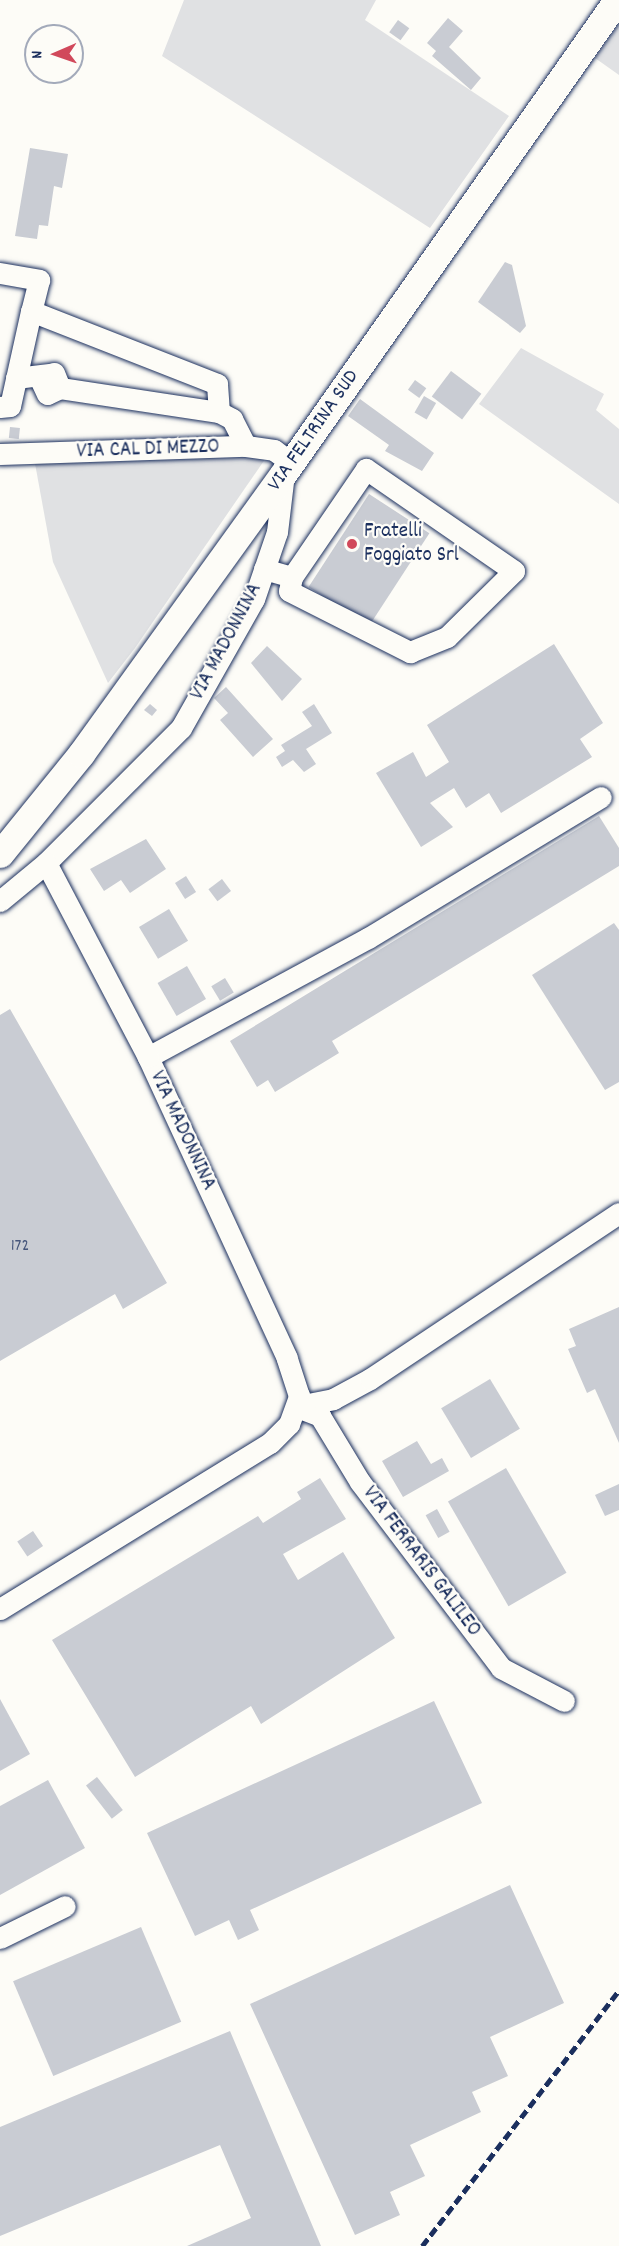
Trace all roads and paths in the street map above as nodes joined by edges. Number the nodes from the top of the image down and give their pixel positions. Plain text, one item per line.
1 (617, 0) edge
2 (0, 273) edge
3 (32, 311) junction
4 (16, 378) junction
5 (0, 407) edge
6 (219, 412) junction
7 (246, 446) junction
8 (0, 454) edge
9 (288, 468) junction
10 (264, 569) junction
11 (292, 577) junction
12 (601, 797) dead end
13 (0, 854) edge
14 (46, 863) junction
15 (0, 901) edge
16 (148, 1057) junction
17 (619, 1213) edge
18 (297, 1407) junction
19 (0, 1609) edge
20 (564, 1701) dead end
21 (65, 1906) dead end
22 (0, 1938) edge

1 - 9 main road, VIA FELTRINA SUD
2 - 3 street
3 - 4 street
3 - 6 street
4 - 5 street
4 - 6 street
6 - 7 street
7 - 8 street, VIA CAL DI MEZZO
7 - 9 street, VIA CAL DI MEZZO
9 - 10 street, VIA MADONNINA
9 - 13 main road, VIA FELTRINA SUD
10 - 11 street
10 - 14 street, VIA MADONNINA
11 - 11 street
12 - 16 street
14 - 15 street, VIA MADONNINA
14 - 16 street, VIA MADONNINA
16 - 18 street, VIA MADONNINA
17 - 18 street
18 - 19 street
18 - 20 street, VIA FERRARIS GALILEO
21 - 22 street

